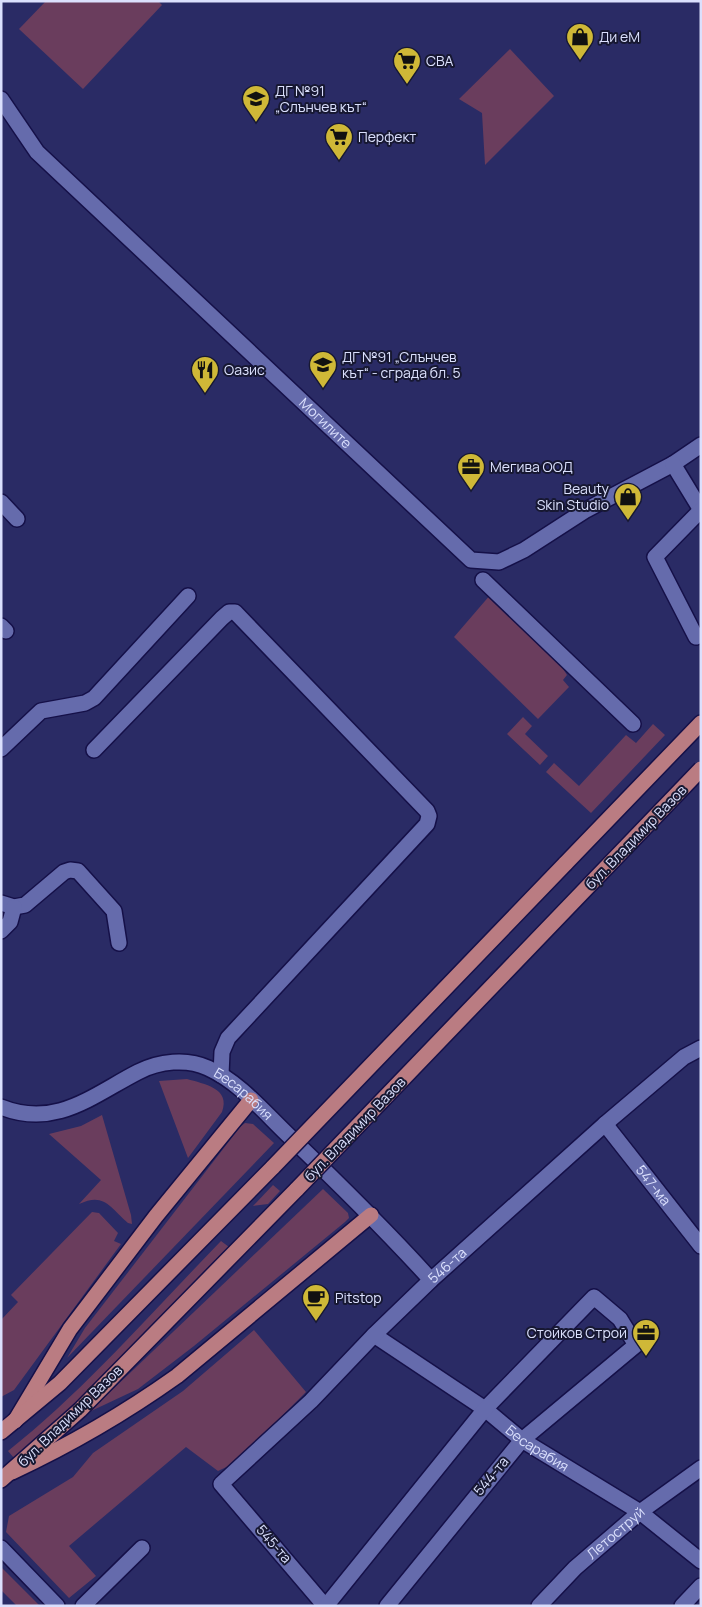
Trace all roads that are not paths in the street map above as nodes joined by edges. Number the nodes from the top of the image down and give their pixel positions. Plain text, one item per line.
1 (1, 99) edge
2 (701, 445) edge
3 (674, 464) junction
4 (1, 502) edge
5 (701, 510) edge
6 (17, 519) dead end
7 (483, 580) dead end
8 (188, 596) dead end
9 (696, 637) dead end
10 (701, 723) edge
11 (634, 724) dead end
12 (1, 749) edge
13 (94, 750) dead end
14 (701, 769) edge
15 (8, 905) edge
16 (1, 931) edge
17 (119, 943) dead end
18 (701, 1048) edge
19 (221, 1075) junction
20 (251, 1100) junction
21 (1, 1107) edge
22 (604, 1124) junction
23 (372, 1215) junction
24 (701, 1246) edge
25 (431, 1280) junction
26 (374, 1334) junction
27 (486, 1409) junction
28 (15, 1421) junction
29 (1, 1432) edge
30 (522, 1440) junction
31 (701, 1468) edge
32 (6, 1476) edge
33 (220, 1484) joint
34 (640, 1512) junction
35 (1, 1548) edge
36 (142, 1548) dead end
37 (701, 1561) edge
38 (701, 1586) edge
39 (57, 1606) edge
40 (84, 1606) edge
41 (326, 1606) edge
42 (387, 1606) edge
43 (539, 1606) edge
44 (682, 1606) edge

1 - 3 street, Могилите
2 - 3 street, Могилите
3 - 5 street
4 - 6 street
5 - 9 street
7 - 11 street
8 - 12 street
10 - 28 main road, bridge
13 - 19 street
14 - 32 main road, бул. Владимир Вазов, bridge
15 - 16 street
15 - 17 street
18 - 22 street, 546-та
19 - 20 street, Бесарабия
19 - 21 street, Бесарабия
20 - 23 street, Бесарабия
20 - 28 main road
22 - 24 street, 547-ма
22 - 25 street, 546-та
23 - 25 street, Бесарабия
23 - 32 main road
25 - 26 street, 546-та
26 - 27 street, Бесарабия
26 - 33 street, 546-та
27 - 30 street, Бесарабия
27 - 30 street, 544-та
27 - 41 street
28 - 29 main road
30 - 34 street, Бесарабия
30 - 42 street, 544-та
31 - 34 street, Летоструй
33 - 41 street, 545-та
34 - 37 street, Бесарабия
34 - 43 street, Летоструй
35 - 39 street
36 - 40 street
38 - 44 street

